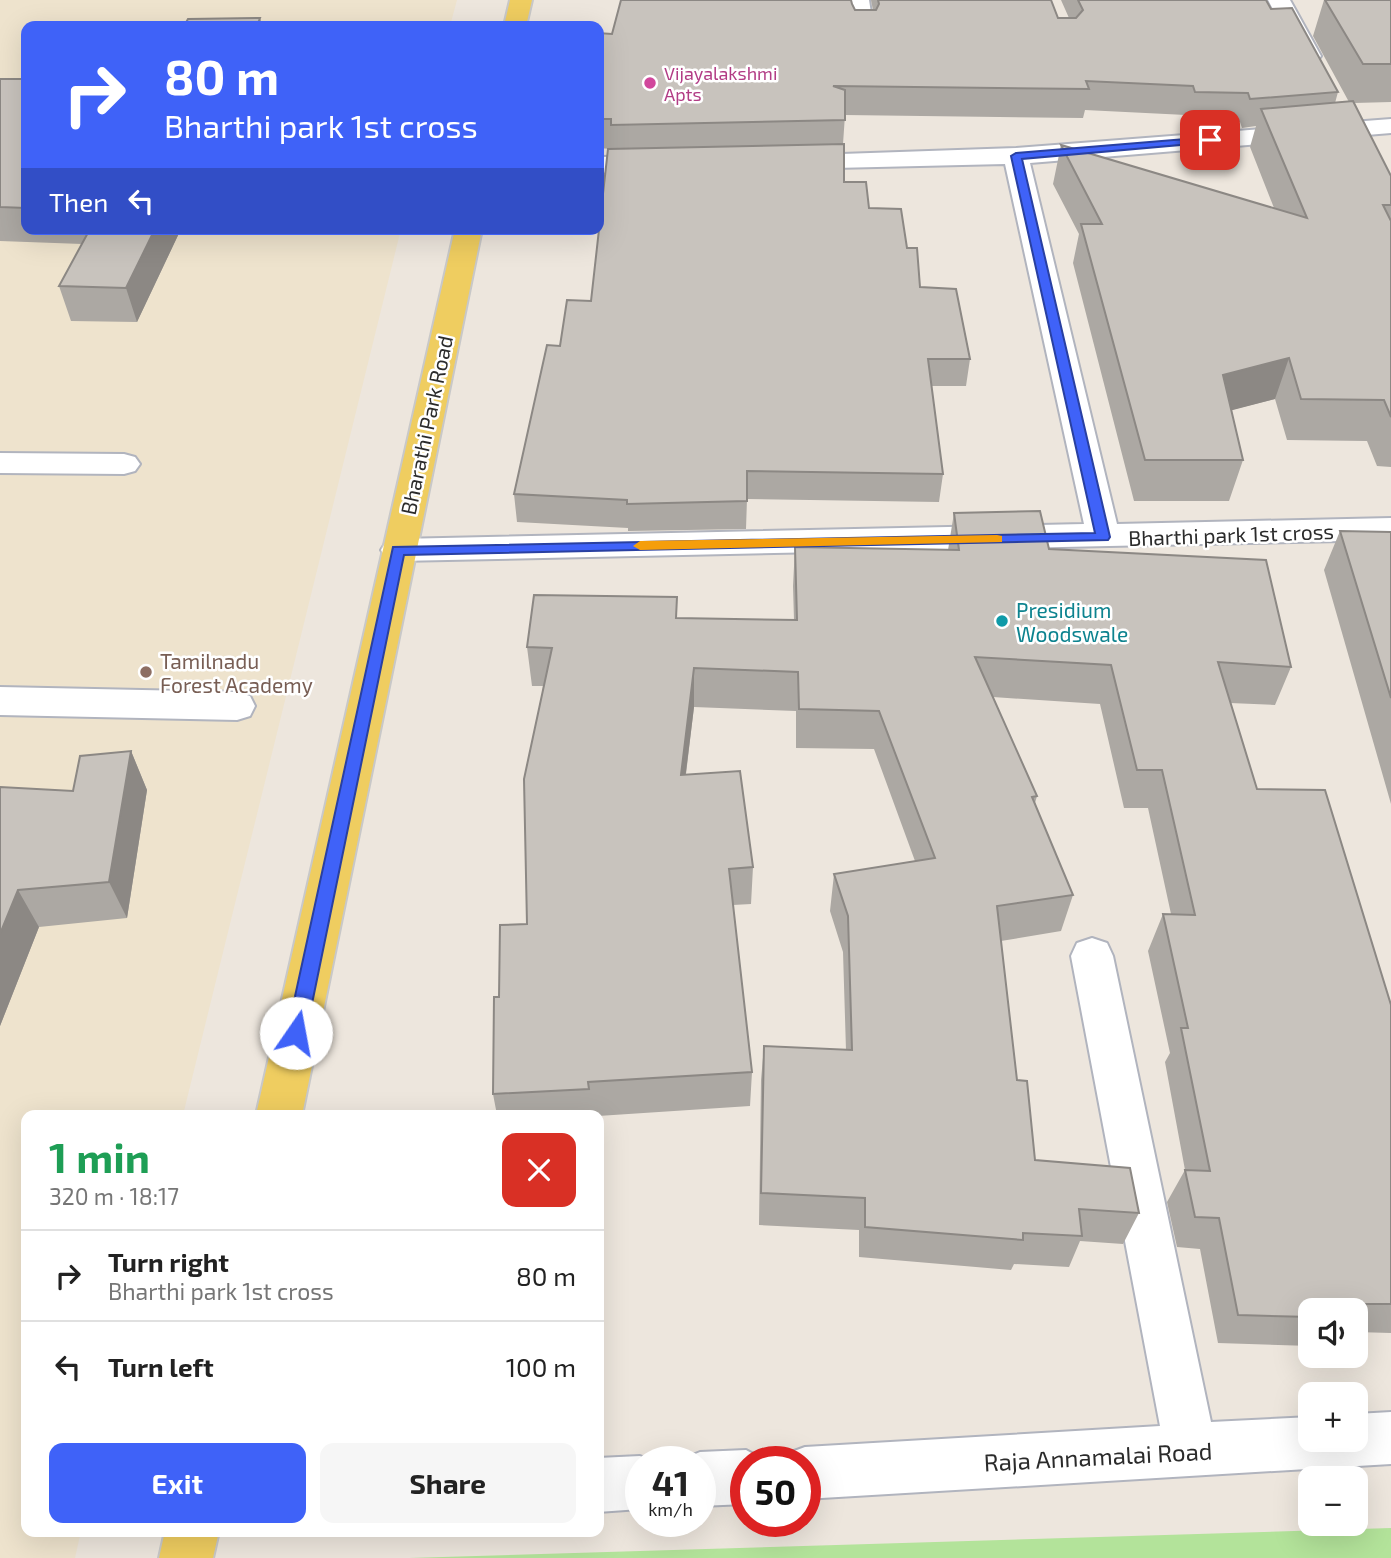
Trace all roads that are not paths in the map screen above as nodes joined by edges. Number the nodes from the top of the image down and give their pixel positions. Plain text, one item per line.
1 (521, 0) edge
2 (858, 0) edge
3 (1279, 0) edge
4 (516, 21) edge
5 (863, 32) edge
6 (1324, 82) edge
7 (1336, 105) edge
8 (1391, 126) edge
9 (1356, 139) junction
10 (1016, 156) junction
11 (765, 162) edge
12 (682, 163) edge
13 (604, 165) edge
14 (468, 235) edge
15 (0, 463) edge
16 (124, 464) dead end
17 (1391, 530) edge
18 (1103, 537) junction
19 (398, 550) junction
20 (0, 701) edge
21 (237, 706) dead end
22 (1092, 956) dead end
23 (280, 1110) edge
24 (1391, 1438) edge
25 (1191, 1450) junction
26 (821, 1472) edge
27 (625, 1484) edge
28 (604, 1485) edge
29 (191, 1537) edge
30 (186, 1558) edge

1 - 4 main road
2 - 5 street
3 - 6 street
7 - 9 street
8 - 9 street
9 - 10 street
10 - 11 street
10 - 18 street
12 - 13 street
14 - 19 main road, Bharathi Park Road
15 - 16 street
17 - 18 street, Bharthi park 1st cross
18 - 19 street, Bharthi park 1st cross
19 - 23 main road, Bharathi Park Road
20 - 21 street
22 - 25 street
24 - 25 street, Raja Annamalai Road
25 - 26 street, Raja Annamalai Road
27 - 28 street
29 - 30 main road

